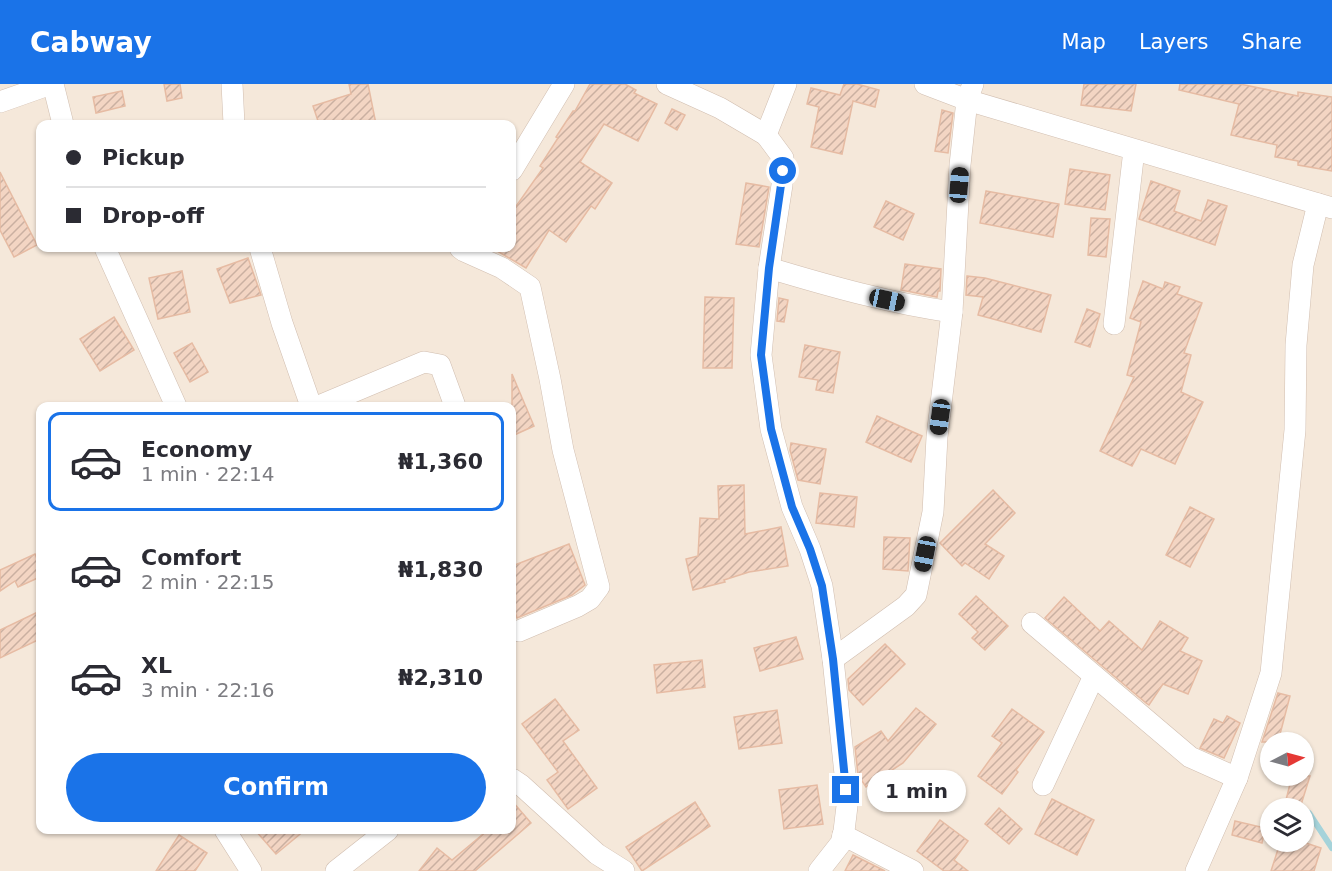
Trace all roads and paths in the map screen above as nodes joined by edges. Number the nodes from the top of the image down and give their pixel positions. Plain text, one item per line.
1 (52, 84) edge
2 (232, 84) edge
3 (564, 84) edge
4 (667, 84) edge
5 (786, 84) edge
6 (925, 84) edge
7 (970, 92) edge
8 (0, 102) edge
9 (62, 120) edge
10 (234, 120) edge
11 (766, 135) junction
12 (1134, 150) junction
13 (516, 163) edge
14 (1325, 206) edge
15 (107, 252) edge
16 (261, 252) edge
17 (466, 252) edge
18 (769, 268) junction
19 (952, 312) junction
20 (1114, 324) dead end
21 (174, 402) edge
22 (310, 402) edge
23 (329, 402) edge
24 (454, 402) edge
25 (1032, 623) dead end
26 (519, 631) dead end
27 (833, 659) junction
28 (1094, 676) junction
29 (1237, 778) junction
30 (516, 782) edge
31 (1043, 785) dead end
32 (228, 834) edge
33 (383, 834) edge
34 (843, 835) junction
35 (251, 871) edge
36 (336, 871) edge
37 (624, 871) edge
38 (819, 871) edge
39 (913, 871) edge
40 (1196, 871) edge

1 - 8 street
1 - 9 street
2 - 10 street
3 - 13 street
4 - 11 street
5 - 11 street
6 - 7 street
7 - 12 street
7 - 19 street
11 - 18 street
12 - 14 street
12 - 20 street
14 - 29 street
15 - 21 street
16 - 22 street
17 - 26 street
18 - 19 street
18 - 27 street
19 - 27 street
23 - 24 street
25 - 28 street
27 - 34 street
28 - 29 street
28 - 31 street
29 - 40 street
30 - 37 street
32 - 35 street
33 - 36 street
34 - 38 street
34 - 39 street

